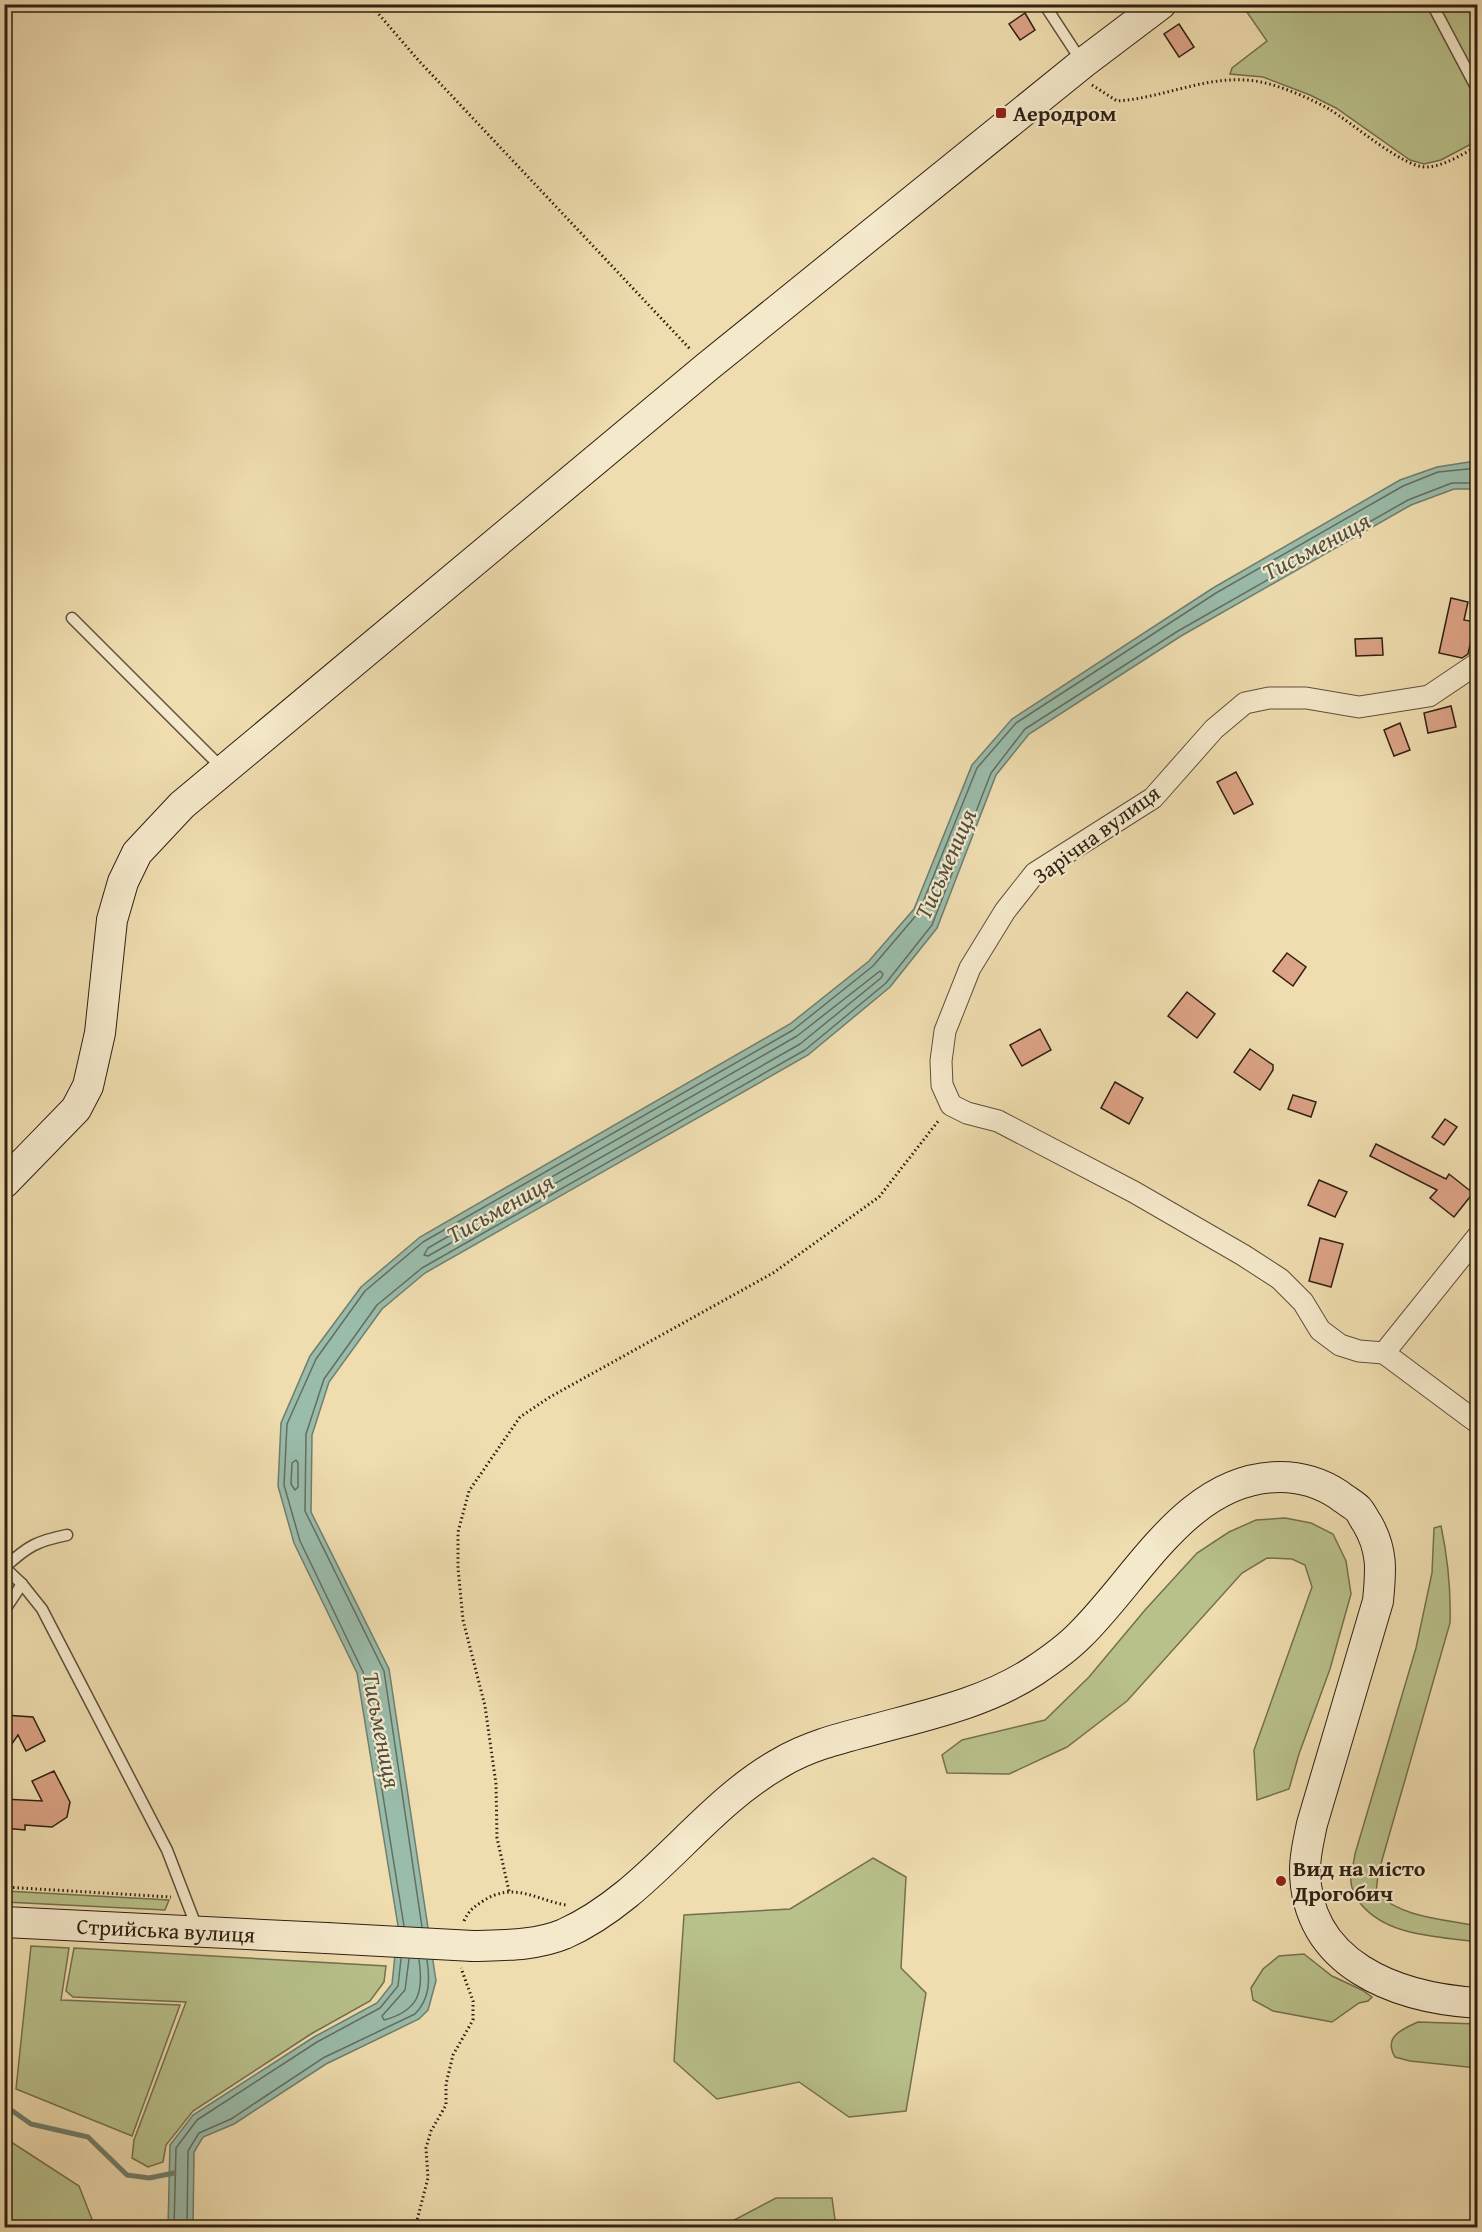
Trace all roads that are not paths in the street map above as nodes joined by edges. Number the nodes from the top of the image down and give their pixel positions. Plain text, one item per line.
1 (1044, 4) edge
2 (1161, 4) edge
3 (1431, 4) edge
4 (1079, 66) junction
5 (1478, 91) edge
6 (72, 618) dead end
7 (1478, 663) edge
8 (224, 770) junction
9 (4, 1183) edge
10 (1478, 1236) edge
11 (1384, 1353) junction
12 (1478, 1423) edge
13 (67, 1535) dead end
14 (5, 1567) edge
15 (22, 1584) junction
16 (4, 1611) edge
17 (4, 1922) edge
18 (198, 1932) junction
19 (1478, 2003) edge

1 - 4 lane
2 - 4 main road
3 - 5 lane
4 - 8 main road
6 - 8 lane
7 - 11 street, Зарічна вулиця
8 - 9 main road
10 - 11 street
11 - 12 street
13 - 14 lane
14 - 15 lane
15 - 16 lane
15 - 18 lane
17 - 18 main road, Стрийська вулиця
18 - 19 main road, Стрийська вулиця, bridge

